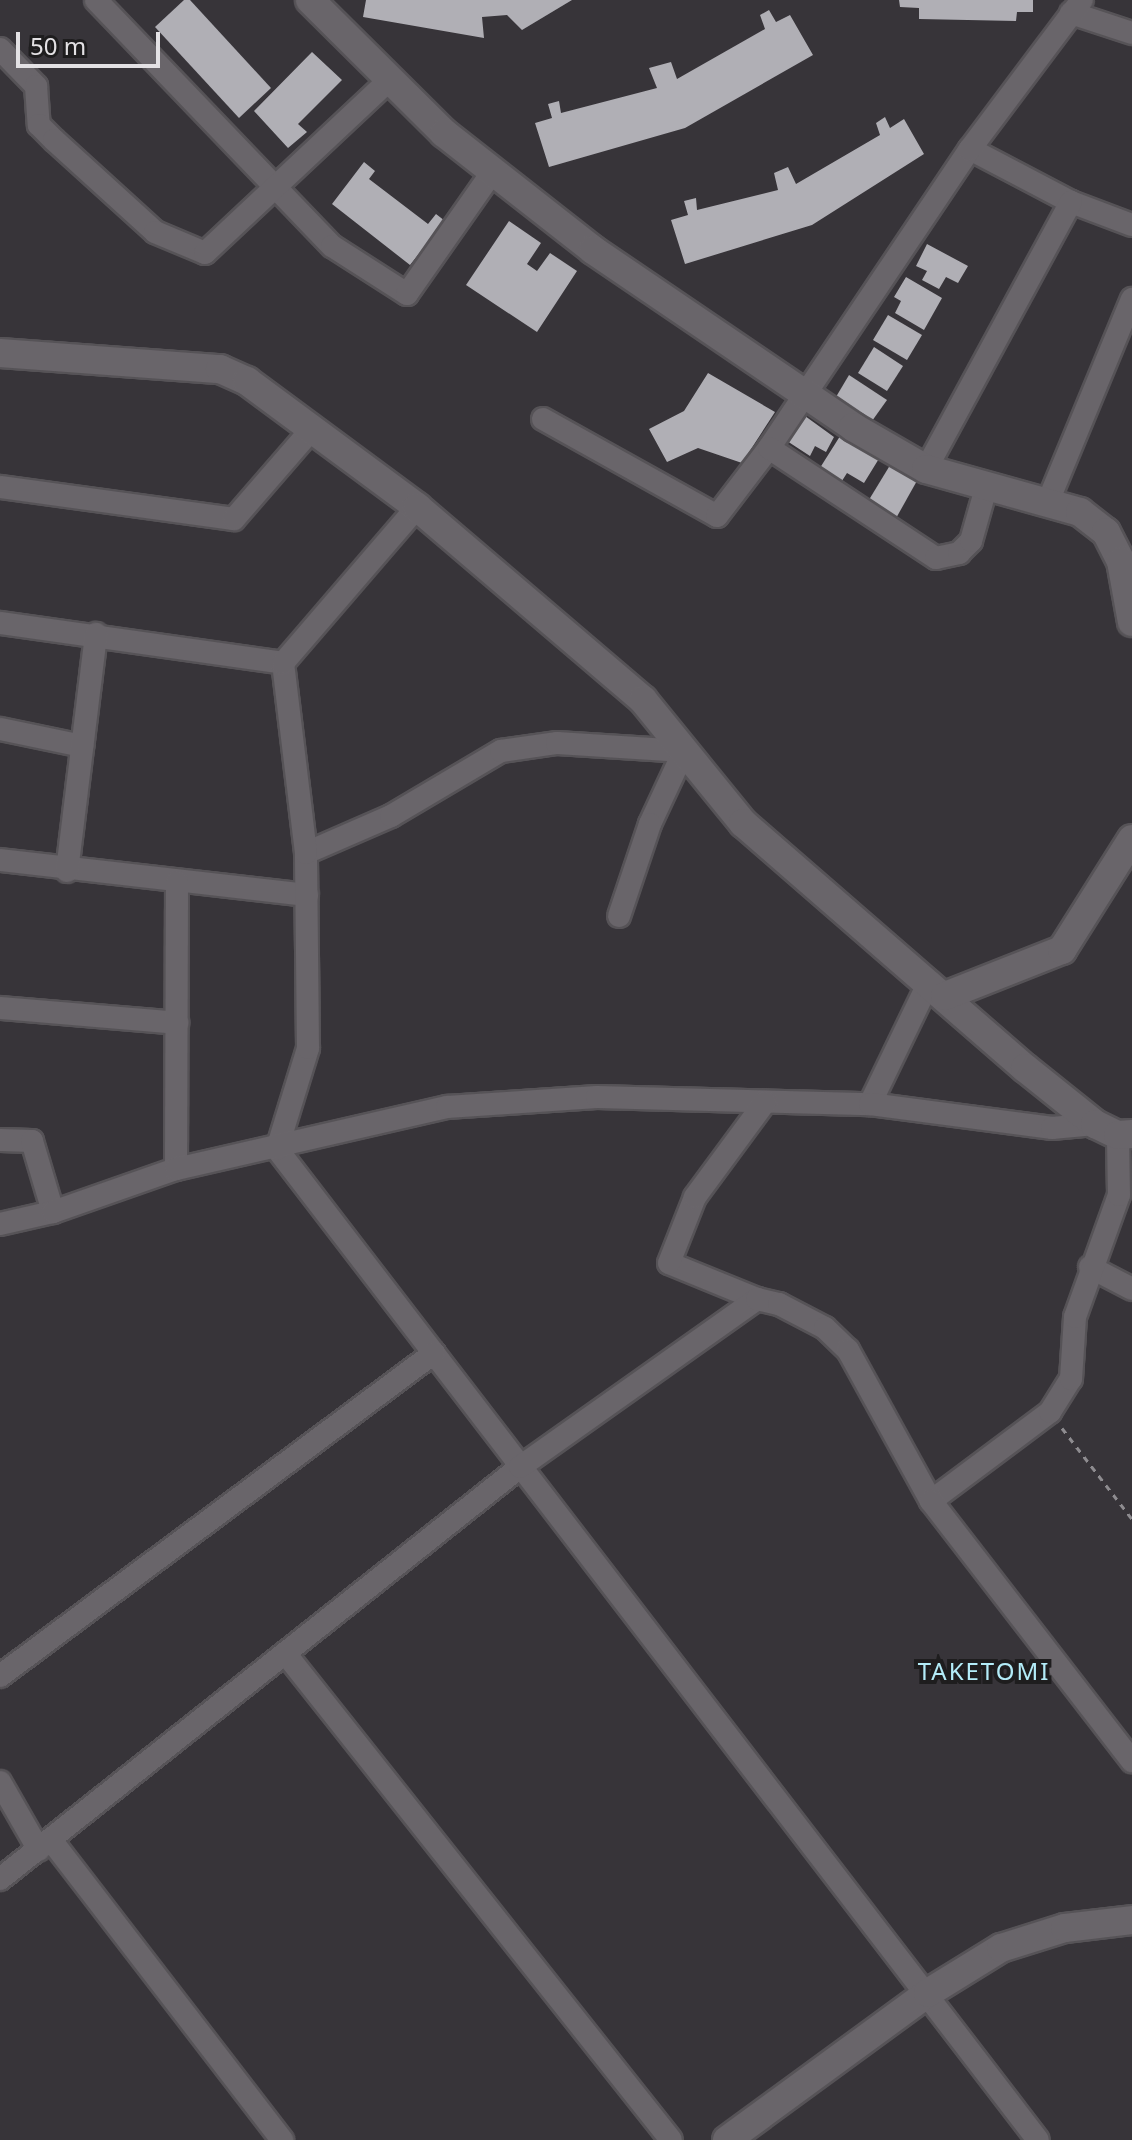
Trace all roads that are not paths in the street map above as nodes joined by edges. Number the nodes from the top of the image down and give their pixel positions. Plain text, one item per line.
1 (96, 0) edge
2 (310, 0) edge
3 (1076, 7) edge
4 (1132, 33) edge
5 (0, 49) edge
6 (388, 81) junction
7 (970, 149) junction
8 (493, 171) junction
9 (275, 187) junction
10 (1071, 202) junction
11 (1132, 225) edge
12 (1132, 299) edge
13 (2, 359) edge
14 (805, 392) junction
15 (543, 419) dead end
16 (312, 429) junction
17 (769, 448) junction
18 (926, 469) junction
19 (0, 487) edge
20 (986, 488) junction
21 (1047, 504) junction
22 (417, 507) junction
23 (1127, 560) edge
24 (1132, 622) edge
25 (0, 623) edge
26 (96, 634) junction
27 (283, 663) junction
28 (0, 729) edge
29 (82, 746) junction
30 (684, 751) junction
31 (1132, 839) edge
32 (306, 853) junction
33 (0, 860) edge
34 (67, 871) junction
35 (177, 882) junction
36 (307, 895) junction
37 (619, 916) dead end
38 (937, 989) junction
39 (0, 1008) edge
40 (177, 1023) junction
41 (765, 1102) junction
42 (870, 1104) junction
43 (1115, 1131) edge
44 (0, 1140) edge
45 (277, 1149) junction
46 (176, 1169) junction
47 (53, 1212) junction
48 (0, 1224) edge
49 (1090, 1267) junction
50 (1132, 1289) edge
51 (757, 1299) junction
52 (434, 1353) junction
53 (520, 1467) junction
54 (931, 1501) junction
55 (285, 1653) junction
56 (0, 1676) edge
57 (1132, 1761) edge
58 (0, 1782) edge
59 (45, 1845) junction
60 (0, 1879) edge
61 (1132, 1920) edge
62 (928, 1993) junction
63 (282, 2140) edge
64 (671, 2140) edge
65 (727, 2140) edge
66 (1038, 2140) edge

1 - 9 street
2 - 6 street
3 - 4 street
3 - 7 street
5 - 9 street
6 - 8 street
6 - 9 street
7 - 10 street
7 - 14 street
8 - 9 street
8 - 14 street
10 - 11 street
10 - 18 street
12 - 21 street
13 - 16 street
14 - 17 street
14 - 18 street
15 - 17 street
16 - 19 street
16 - 22 street
17 - 20 street
18 - 20 street
20 - 21 street
21 - 23 street
22 - 27 street
22 - 30 street
23 - 24 street
25 - 26 street
26 - 27 street
26 - 29 street
27 - 32 street
28 - 29 street
29 - 34 street
30 - 32 street
30 - 37 street
30 - 38 street
31 - 38 street
32 - 36 street
33 - 34 street
34 - 35 street
35 - 36 street
35 - 40 street
36 - 45 street
38 - 42 street
38 - 43 street
39 - 40 street
40 - 46 street
41 - 42 street
41 - 45 street
41 - 51 street
42 - 43 street
43 - 49 street
44 - 47 street
45 - 46 street
45 - 52 street
46 - 47 street
47 - 48 street
49 - 50 street
49 - 54 street
51 - 53 street
51 - 54 street
52 - 53 street
52 - 56 street
53 - 55 street
53 - 62 street
54 - 57 street
55 - 59 street
55 - 64 street
58 - 59 street
59 - 60 street
59 - 63 street
61 - 62 street
62 - 65 street
62 - 66 street

